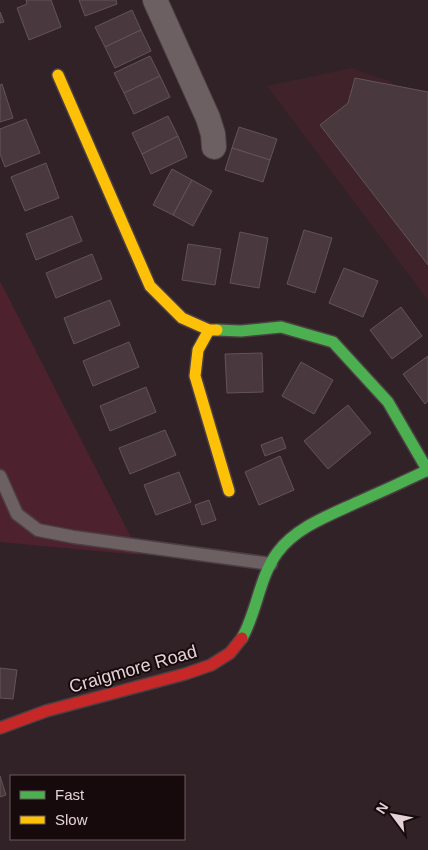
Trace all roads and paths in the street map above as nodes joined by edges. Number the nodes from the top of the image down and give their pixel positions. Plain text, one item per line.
1 (155, 0) edge
2 (58, 75) dead end
3 (214, 147) dead end
4 (209, 330) junction
5 (428, 471) edge
6 (0, 476) edge
7 (229, 491) dead end
8 (271, 564) junction
9 (0, 728) edge

1 - 3 street
2 - 4 street
4 - 5 street
4 - 7 street
5 - 8 street, Craigmore Road
6 - 8 lane
8 - 9 street, Craigmore Road

